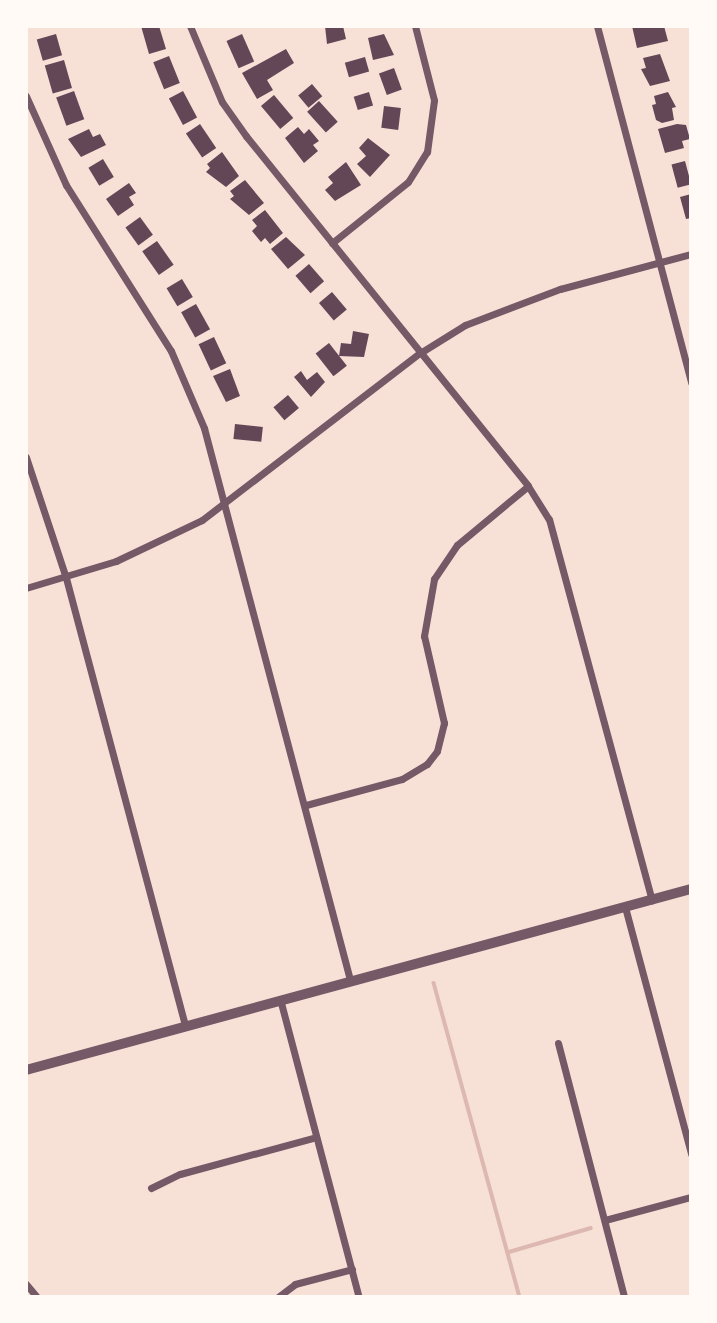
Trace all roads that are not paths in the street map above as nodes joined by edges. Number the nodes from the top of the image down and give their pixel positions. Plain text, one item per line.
1 (190, 26) edge
2 (415, 26) edge
3 (597, 26) edge
4 (26, 96) edge
5 (332, 243) junction
6 (691, 254) edge
7 (660, 263) junction
8 (420, 352) junction
9 (691, 383) edge
10 (26, 457) edge
11 (528, 486) junction
12 (226, 505) junction
13 (66, 578) junction
14 (26, 588) edge
15 (306, 805) junction
16 (691, 889) edge
17 (652, 900) junction
18 (625, 907) junction
19 (350, 980) junction
20 (280, 999) junction
21 (185, 1024) junction
22 (558, 1043) dead end
23 (26, 1070) edge
24 (316, 1137) junction
25 (691, 1154) edge
26 (151, 1188) dead end
27 (691, 1197) edge
28 (605, 1220) junction
29 (352, 1269) junction
30 (26, 1284) edge
31 (37, 1297) edge
32 (278, 1297) edge
33 (359, 1297) edge
34 (624, 1297) edge

1 - 5 street
2 - 5 street
3 - 7 street
4 - 12 street
5 - 8 street
6 - 7 street
7 - 8 street
7 - 9 street
8 - 11 street
8 - 12 street
10 - 13 street
11 - 15 street
11 - 17 street
12 - 13 street
12 - 15 street
13 - 14 street
13 - 21 street
15 - 19 street
16 - 17 street
17 - 18 street
18 - 19 street
18 - 25 street
19 - 20 street
20 - 21 street
20 - 24 street
21 - 23 street
22 - 28 street
24 - 26 street
24 - 29 street
27 - 28 street
28 - 34 street
29 - 32 street
29 - 33 street
30 - 31 street

